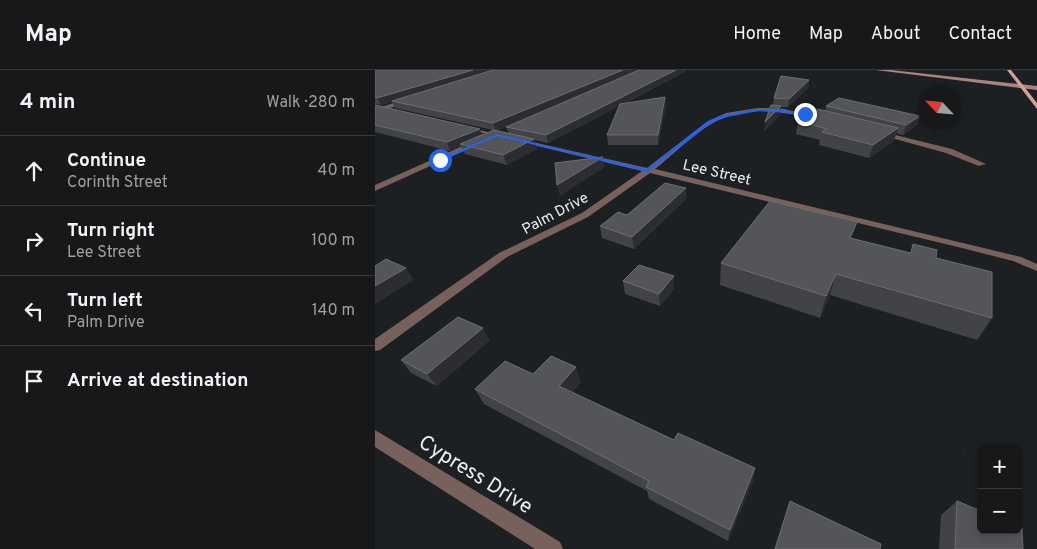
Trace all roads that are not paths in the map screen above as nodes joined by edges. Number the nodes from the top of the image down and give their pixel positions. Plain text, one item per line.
1 (878, 70) edge
2 (1009, 70) edge
3 (1022, 86) junction
4 (1037, 88) edge
5 (412, 100) edge
6 (1037, 107) edge
7 (378, 109) edge
8 (402, 113) edge
9 (834, 121) edge
10 (459, 126) edge
11 (505, 131) edge
12 (872, 131) edge
13 (497, 135) junction
14 (982, 164) dead end
15 (648, 170) junction
16 (375, 188) edge
17 (1037, 268) edge
18 (375, 346) edge
19 (375, 438) edge
20 (553, 549) edge

1 - 3 street
2 - 3 main road
3 - 4 street
3 - 6 main road
5 - 7 street
7 - 8 street
9 - 15 street, Palm Drive
10 - 13 street, Lee Street
11 - 13 street
12 - 14 street
13 - 15 street, Lee Street
13 - 16 street
15 - 17 street, Lee Street
15 - 18 street, Palm Drive
19 - 20 street, Cypress Drive

